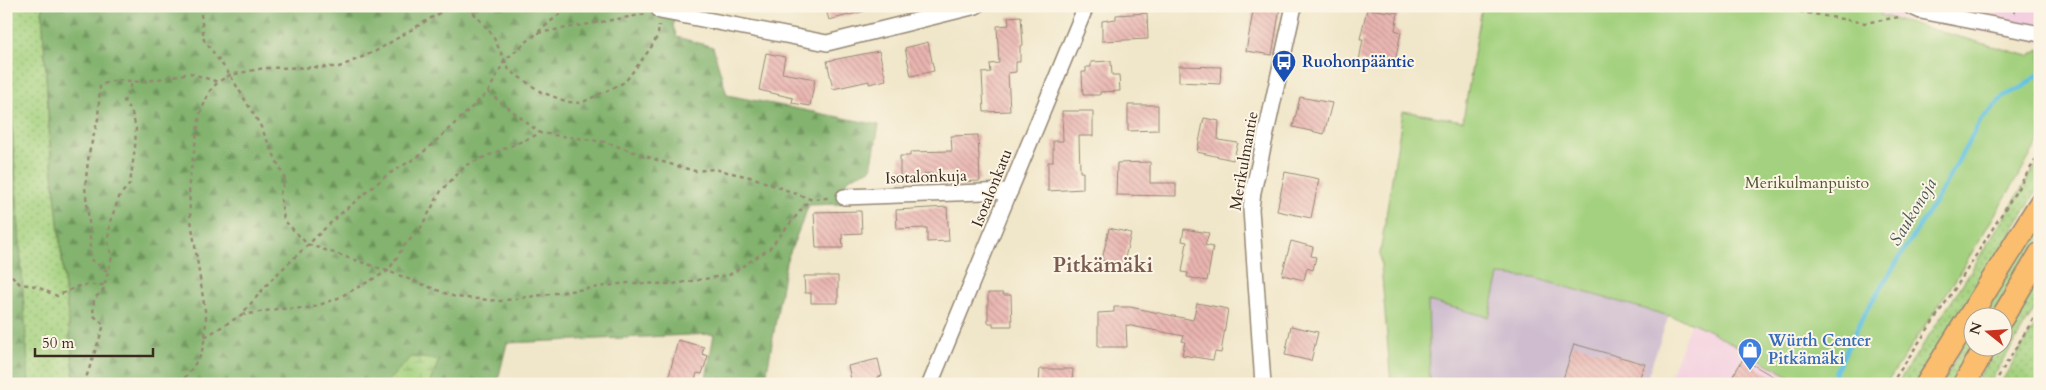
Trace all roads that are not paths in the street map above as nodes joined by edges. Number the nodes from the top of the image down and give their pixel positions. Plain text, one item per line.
1 (976, 6) edge
2 (1086, 6) edge
3 (1294, 6) edge
4 (1906, 9) edge
5 (660, 11) road end
6 (2040, 34) edge
7 (1010, 191) junction
8 (844, 197) road end
9 (2040, 204) edge
10 (2040, 254) edge
11 (2008, 308) edge
12 (1979, 358) edge
13 (930, 384) edge
14 (1263, 384) edge
15 (1927, 384) edge
16 (1964, 384) edge

1 - 5 street
2 - 7 street, Isotalonkatu
3 - 14 street, Merikulmantie
4 - 6 street
7 - 8 street, Isotalonkuja
7 - 13 street, Isotalonkatu
9 - 15 highway
10 - 11 highway
12 - 16 highway

